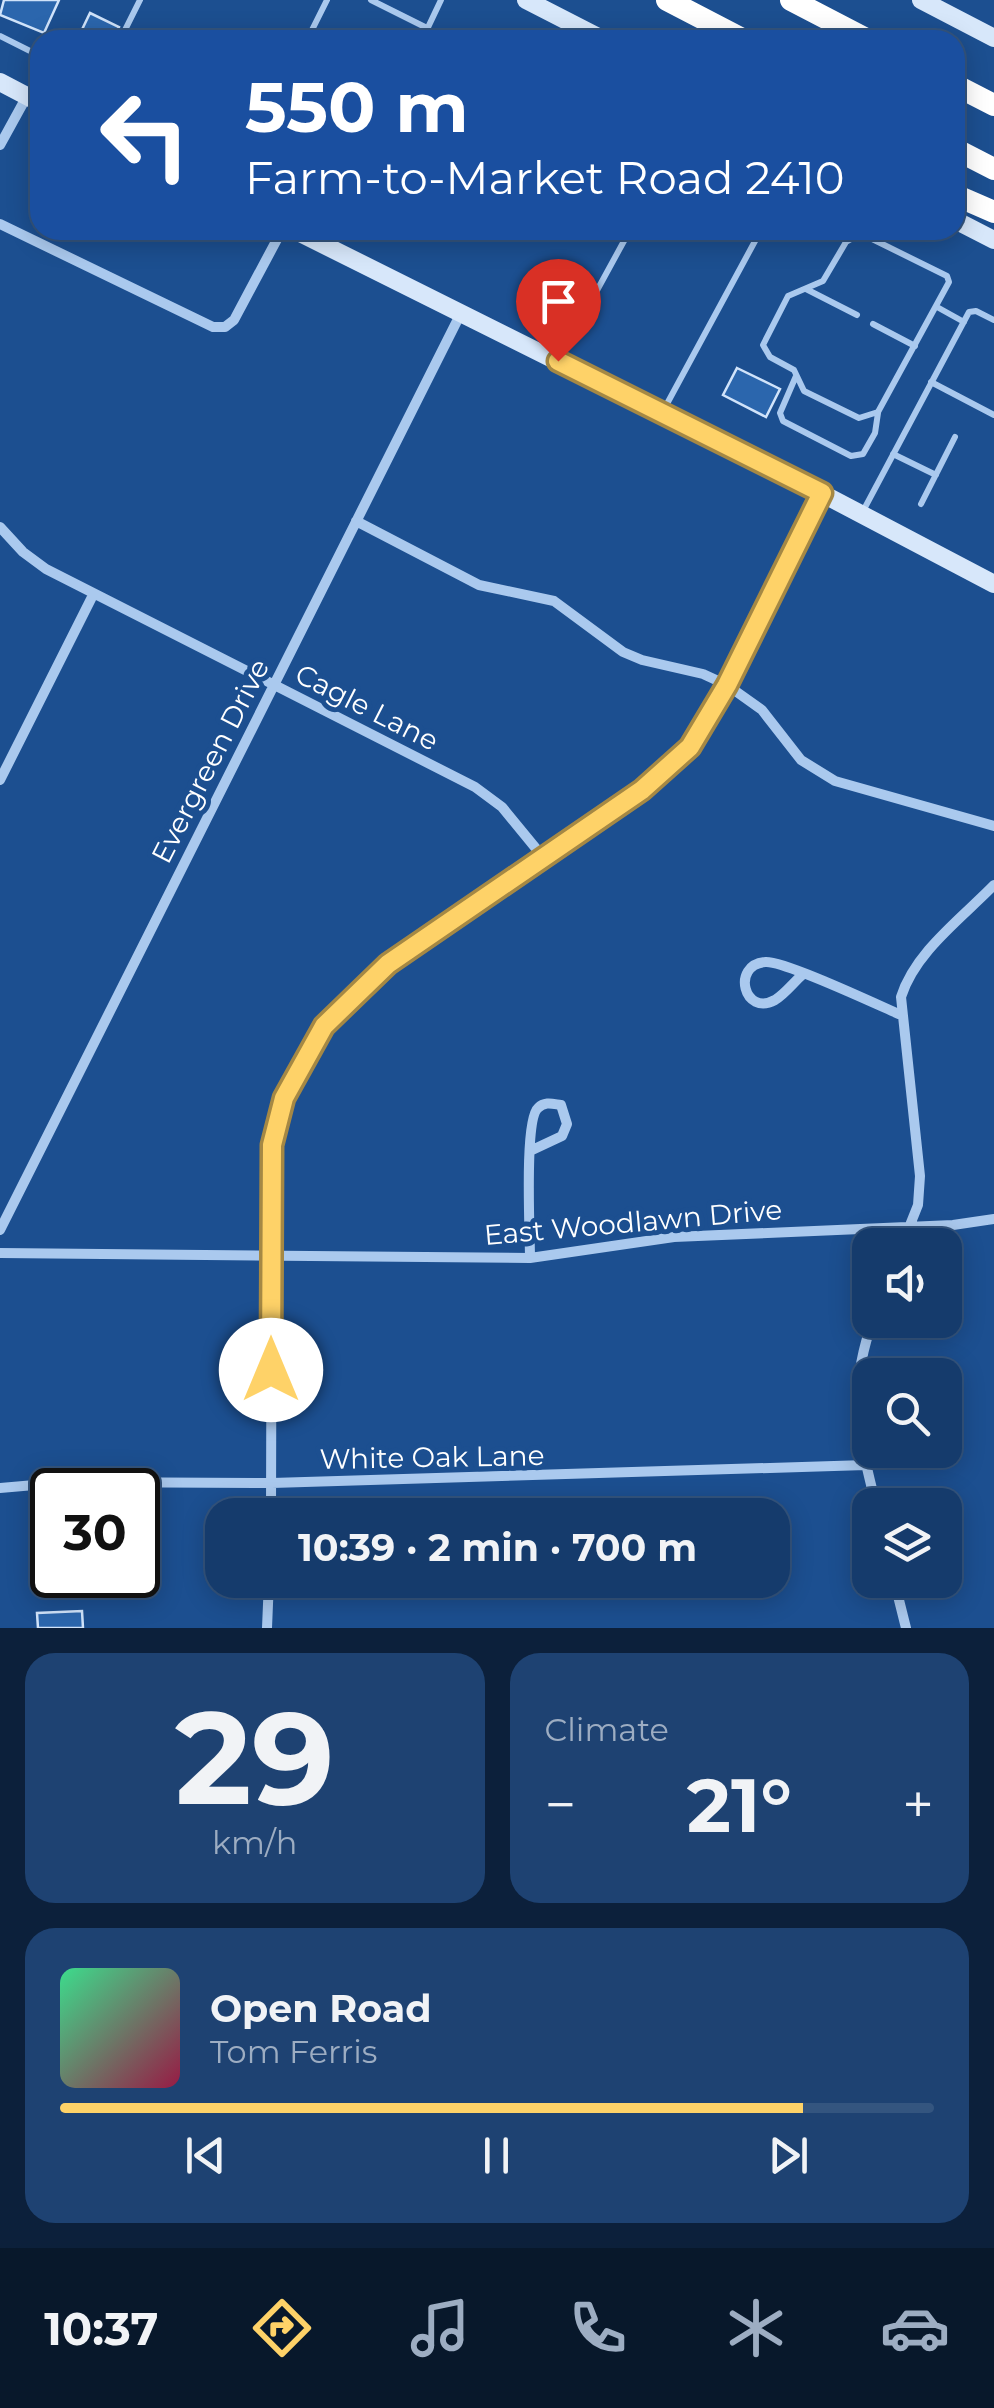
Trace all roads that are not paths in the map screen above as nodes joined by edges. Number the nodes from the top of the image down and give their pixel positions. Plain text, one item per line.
1 (140, 0) edge
2 (326, 0) edge
3 (371, 0) edge
4 (441, 0) edge
5 (526, 0) edge
6 (667, 0) edge
7 (791, 0) edge
8 (921, 0) edge
9 (427, 28) joint
10 (125, 30) edge
11 (311, 30) edge
12 (584, 30) edge
13 (725, 30) edge
14 (849, 30) edge
15 (0, 36) edge
16 (994, 38) edge
17 (30, 51) edge
18 (0, 82) edge
19 (965, 90) edge
20 (30, 97) edge
21 (30, 103) edge
22 (994, 105) edge
23 (0, 145) edge
24 (965, 154) edge
25 (994, 169) edge
26 (965, 199) edge
27 (994, 212) edge
28 (0, 224) edge
29 (965, 225) edge
30 (30, 239) edge
31 (33, 240) edge
32 (277, 240) edge
33 (330, 240) edge
34 (625, 240) edge
35 (756, 240) edge
36 (850, 240) edge
37 (879, 240) edge
38 (994, 240) edge
39 (806, 288) junction
40 (937, 307) junction
41 (461, 312) junction
42 (857, 315) dead end
43 (994, 320) edge
44 (964, 322) junction
45 (873, 324) dead end
46 (915, 346) junction
47 (558, 361) junction
48 (796, 376) junction
49 (932, 382) junction
50 (878, 412) junction
51 (662, 413) junction
52 (994, 415) edge
53 (955, 437) dead end
54 (893, 454) junction
55 (936, 475) junction
56 (822, 493) junction
57 (920, 504) dead end
58 (861, 514) junction
59 (356, 520) junction
60 (0, 527) edge
61 (994, 584) edge
62 (93, 594) junction
63 (273, 685) junction
64 (727, 685) junction
65 (0, 778) edge
66 (994, 826) edge
67 (543, 858) junction
68 (994, 885) edge
69 (803, 974) junction
70 (901, 1015) junction
71 (530, 1151) junction
72 (994, 1219) edge
73 (910, 1226) junction
74 (0, 1230) edge
75 (0, 1253) edge
76 (270, 1257) junction
77 (530, 1258) junction
78 (852, 1466) edge
79 (272, 1483) junction
80 (0, 1488) edge
81 (272, 1498) edge
82 (268, 1598) edge
83 (898, 1598) edge
84 (267, 1628) edge
85 (906, 1628) edge

1 - 10 lane
2 - 11 lane
3 - 9 lane
4 - 9 lane
5 - 12 main road
6 - 13 highway
7 - 14 highway
8 - 16 main road
15 - 17 lane
18 - 20 main road
19 - 22 highway
21 - 23 street
24 - 25 highway
26 - 27 highway
28 - 30 street
29 - 38 main road
31 - 32 street
33 - 41 main road
34 - 47 lane
35 - 51 lane
36 - 39 lane
37 - 40 lane
39 - 42 lane
39 - 48 lane
40 - 44 lane
40 - 46 lane
41 - 47 main road
41 - 59 street, Evergreen Drive
43 - 44 lane
44 - 49 lane
45 - 46 lane
46 - 50 lane
47 - 51 main road
48 - 50 lane
48 - 50 lane
49 - 52 lane
49 - 54 lane
51 - 56 main road
53 - 55 lane
54 - 55 lane
54 - 58 lane
55 - 57 lane
56 - 58 main road
56 - 64 street
58 - 61 main road
59 - 63 street, Evergreen Drive
59 - 64 street
60 - 62 street, Cagle Lane
62 - 63 street, Cagle Lane
62 - 65 street
63 - 67 street, Cagle Lane
63 - 74 street, Evergreen Drive
64 - 66 street
64 - 67 street
67 - 76 street
68 - 70 street
69 - 69 street
69 - 70 street
70 - 73 street
71 - 71 street
71 - 77 street
72 - 73 street, East Woodlawn Drive
73 - 77 street, East Woodlawn Drive
75 - 76 street, East Woodlawn Drive
76 - 77 street, East Woodlawn Drive
76 - 79 street
78 - 79 street, White Oak Lane
79 - 80 street, White Oak Lane
79 - 81 street
82 - 84 street
83 - 85 street

